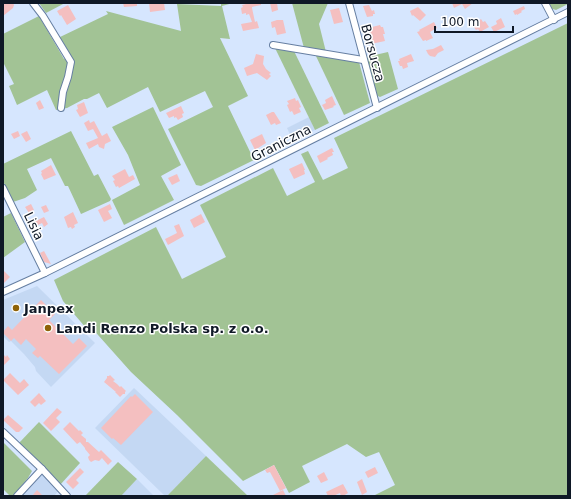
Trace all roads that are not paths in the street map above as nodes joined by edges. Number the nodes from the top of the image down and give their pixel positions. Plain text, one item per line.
1 (33, 3) edge
2 (349, 3) edge
3 (545, 3) edge
4 (568, 12) edge
5 (554, 20) junction
6 (273, 45) dead end
7 (363, 60) junction
8 (61, 108) dead end
9 (376, 108) junction
10 (3, 188) edge
11 (45, 273) junction
12 (3, 292) edge
13 (3, 432) edge
14 (42, 469) junction
15 (17, 496) edge
16 (67, 496) edge

1 - 8 street
2 - 7 street, Borsucza
3 - 5 street
4 - 5 street, Graniczna
5 - 9 street, Graniczna
6 - 7 street
7 - 9 street, Borsucza
9 - 11 street, Graniczna
10 - 11 street, Lisia
11 - 12 street, Graniczna
13 - 14 street
14 - 15 street
14 - 16 street

